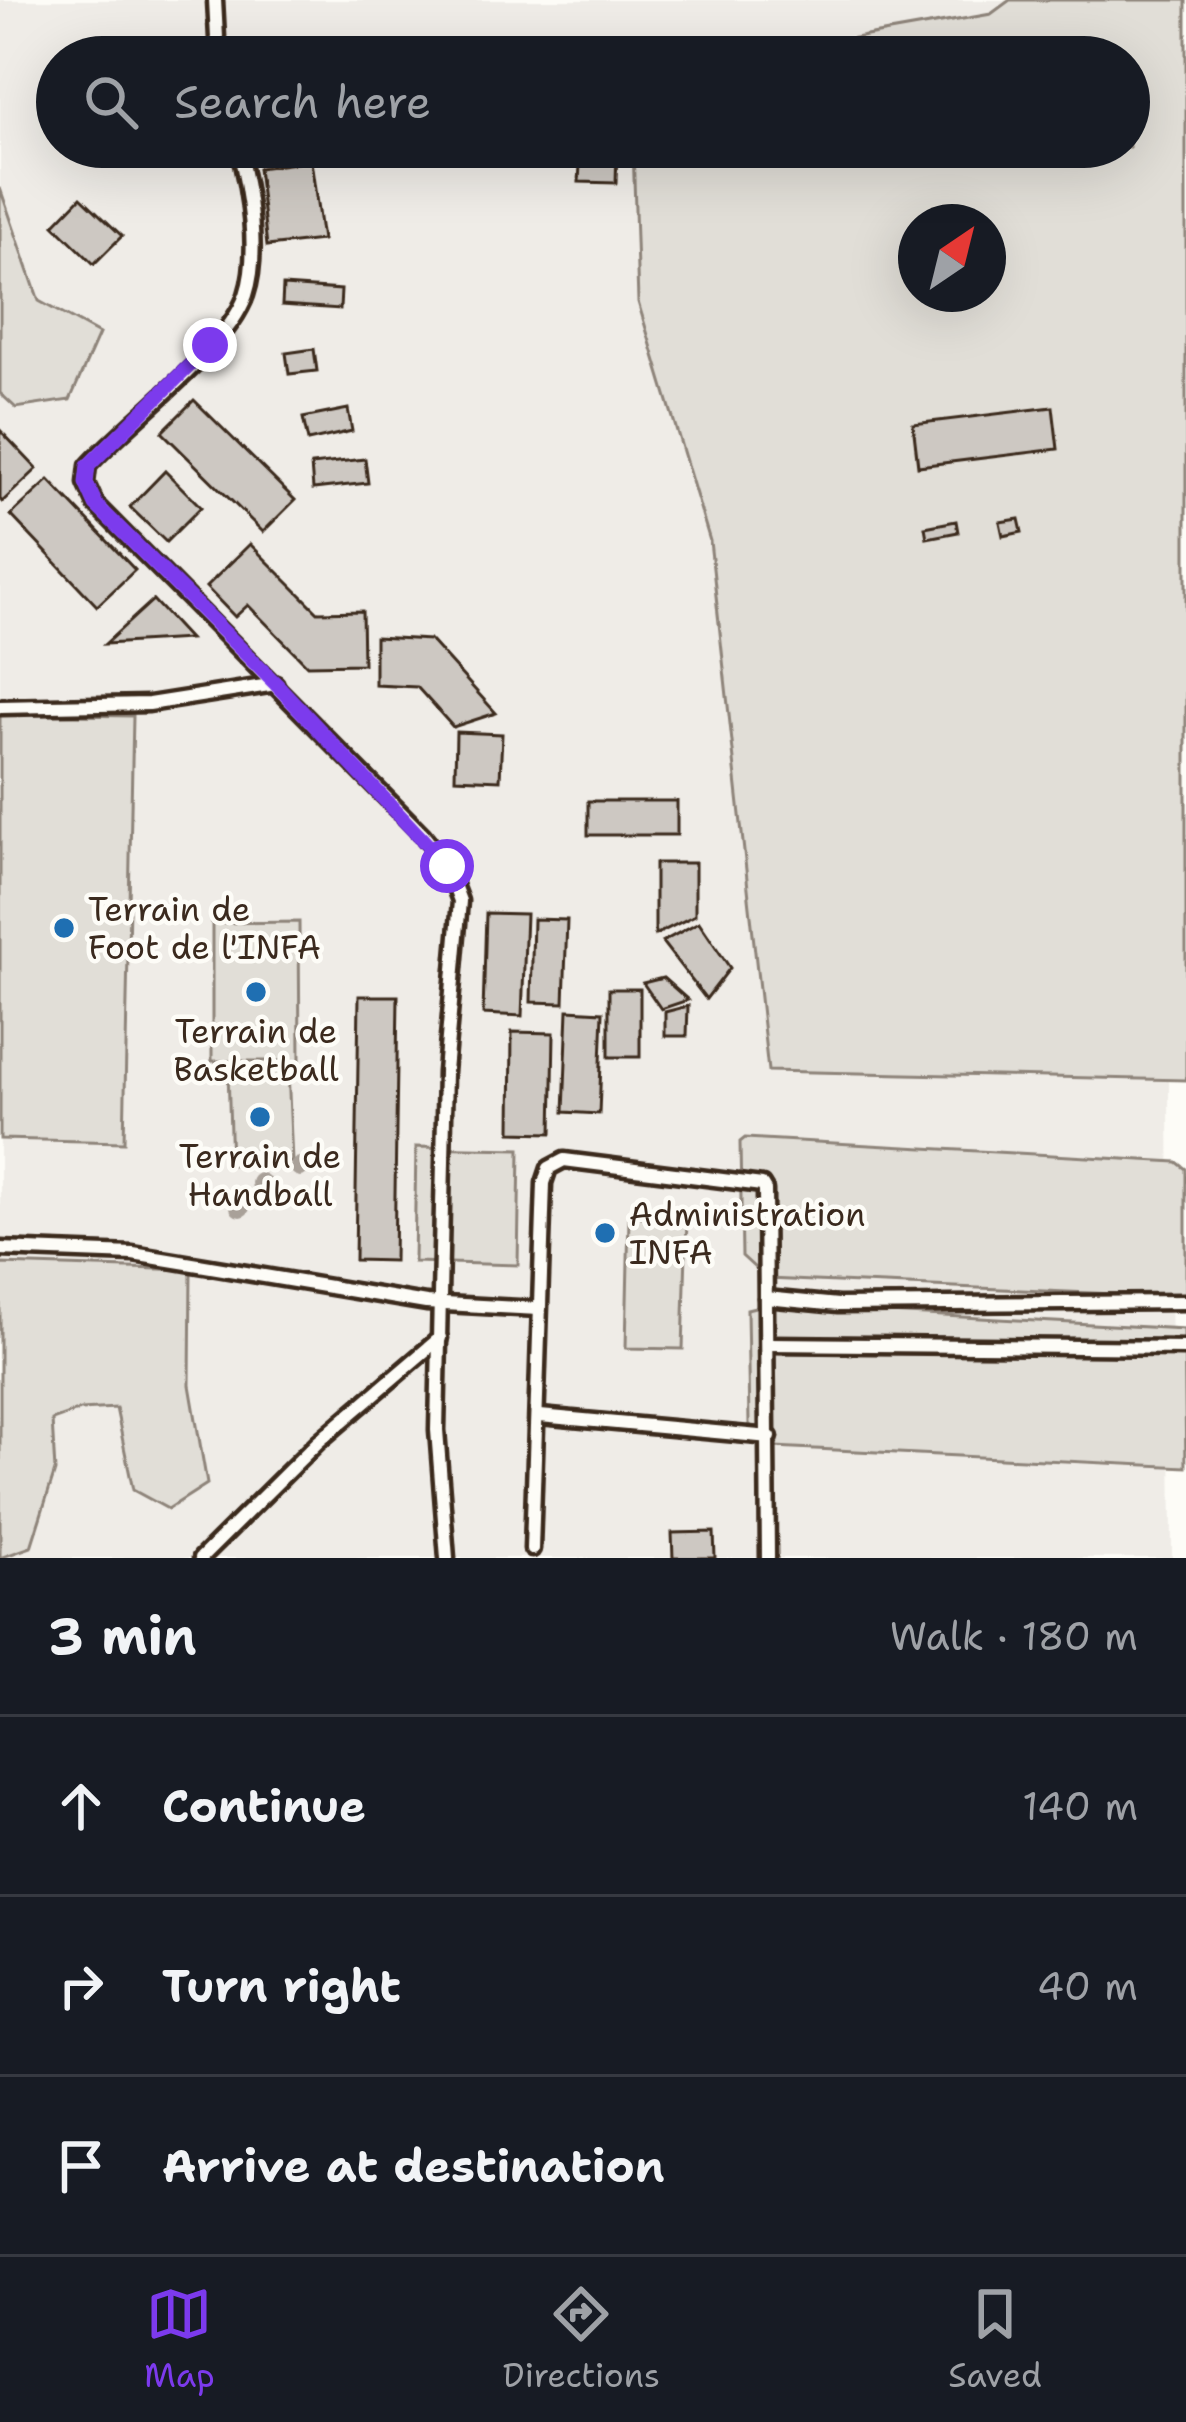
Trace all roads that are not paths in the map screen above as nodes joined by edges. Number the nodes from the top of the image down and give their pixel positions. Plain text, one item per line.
1 (215, 0) edge
2 (217, 36) edge
3 (243, 168) edge
4 (276, 684) junction
5 (0, 707) edge
6 (0, 1249) edge
7 (766, 1298) junction
8 (1186, 1302) edge
9 (443, 1304) junction
10 (539, 1309) junction
11 (440, 1338) junction
12 (767, 1344) junction
13 (1186, 1348) edge
14 (540, 1416) junction
15 (770, 1437) junction
16 (532, 1549) dead end
17 (201, 1558) edge
18 (447, 1558) edge
19 (768, 1558) edge

1 - 2 lane
3 - 4 lane
4 - 5 lane
4 - 9 lane
6 - 9 lane
7 - 8 lane
7 - 10 lane
7 - 12 lane
9 - 10 lane
9 - 11 lane
10 - 14 lane
11 - 17 lane
11 - 18 lane
12 - 13 lane
12 - 15 lane
14 - 15 lane
14 - 16 lane
15 - 19 lane

